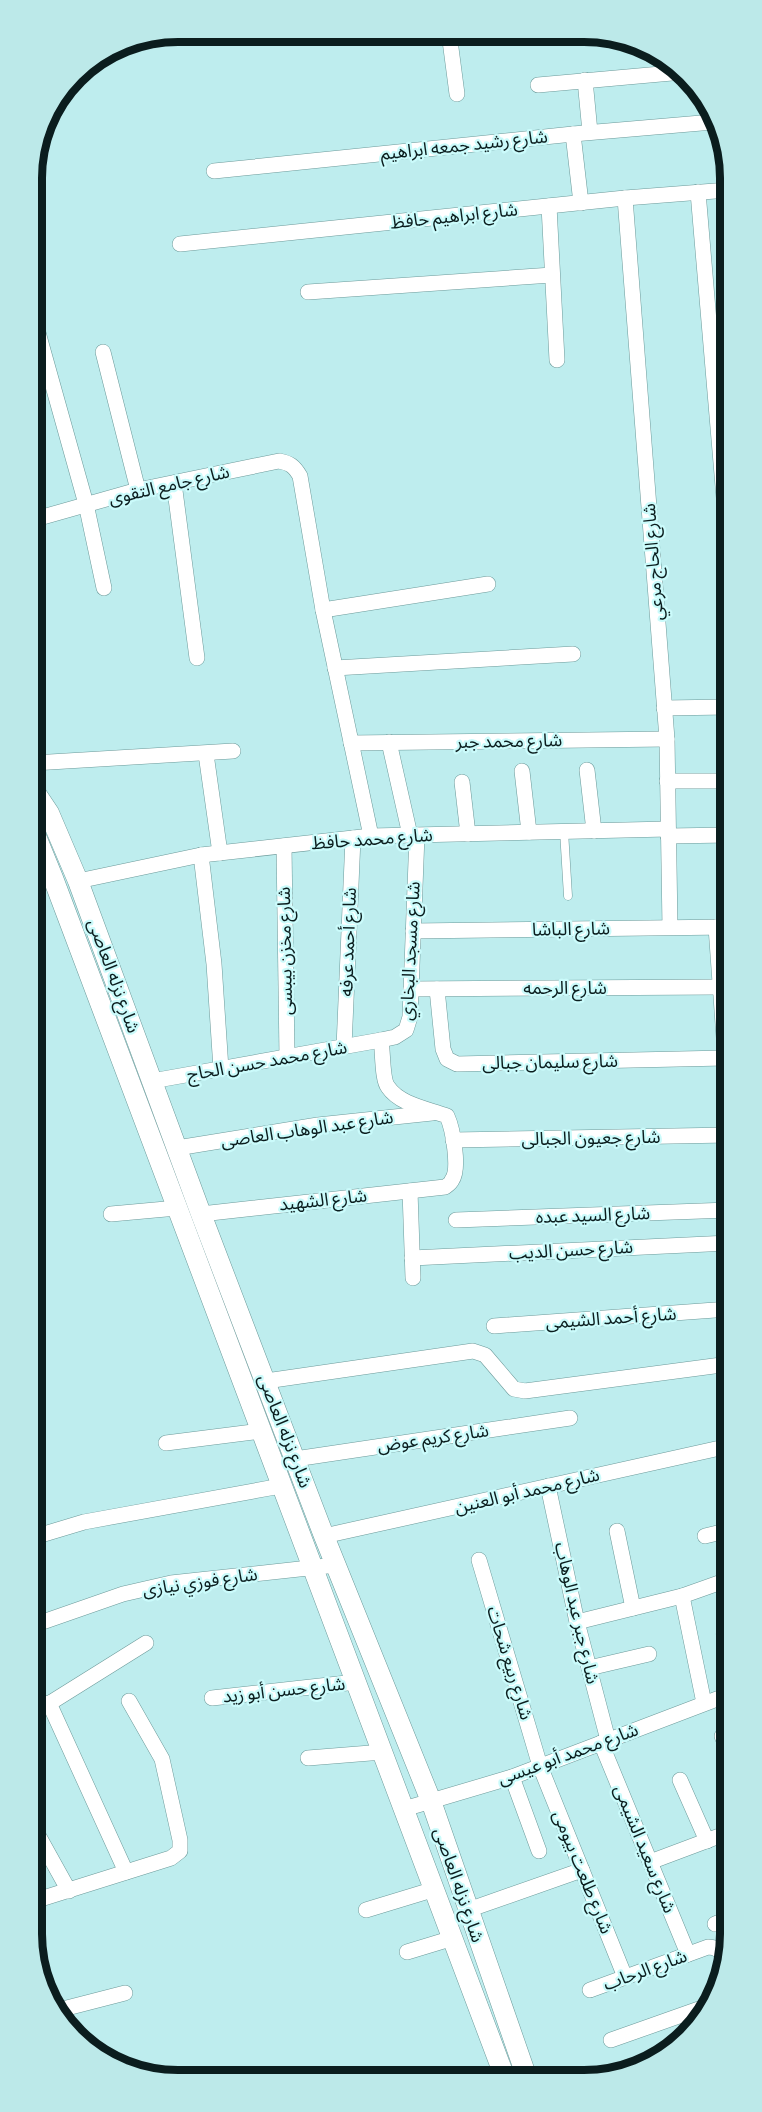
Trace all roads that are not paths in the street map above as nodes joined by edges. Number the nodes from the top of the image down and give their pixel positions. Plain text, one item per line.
1 (450, 42) edge
2 (670, 73) edge
3 (585, 80) junction
4 (538, 85) dead end
5 (457, 94) dead end
6 (708, 122) edge
7 (590, 132) junction
8 (573, 134) junction
9 (214, 171) dead end
10 (720, 191) edge
11 (698, 192) junction
12 (625, 198) junction
13 (581, 203) junction
14 (549, 206) junction
15 (180, 244) dead end
16 (552, 275) junction
17 (308, 292) dead end
18 (42, 347) edge
19 (103, 352) dead end
20 (557, 360) dead end
21 (720, 418) edge
22 (174, 483) junction
23 (138, 490) junction
24 (86, 504) junction
25 (42, 517) edge
26 (488, 584) dead end
27 (104, 588) dead end
28 (323, 610) junction
29 (573, 654) dead end
30 (197, 658) dead end
31 (335, 668) junction
32 (720, 707) edge
33 (664, 708) junction
34 (667, 739) junction
35 (351, 742) junction
36 (389, 742) junction
37 (232, 752) dead end
38 (206, 754) junction
39 (42, 763) edge
40 (587, 770) dead end
41 (522, 771) dead end
42 (667, 781) junction
43 (720, 781) edge
44 (462, 782) dead end
45 (42, 802) edge
46 (564, 831) junction
47 (594, 831) junction
48 (529, 832) junction
49 (668, 832) junction
50 (468, 834) junction
51 (413, 835) junction
52 (720, 835) edge
53 (371, 836) junction
54 (352, 838) junction
55 (284, 846) junction
56 (42, 851) edge
57 (220, 853) junction
58 (201, 855) junction
59 (53, 878) junction
60 (42, 879) edge
61 (78, 881) junction
62 (568, 896) dead end
63 (670, 927) junction
64 (720, 927) edge
65 (413, 931) junction
66 (108, 962) junction
67 (87, 968) junction
68 (720, 987) edge
69 (411, 989) junction
70 (437, 989) junction
71 (381, 1040) junction
72 (344, 1047) junction
73 (287, 1057) junction
74 (720, 1058) edge
75 (221, 1069) junction
76 (152, 1081) junction
77 (437, 1112) junction
78 (720, 1135) edge
79 (453, 1140) junction
80 (177, 1148) junction
81 (191, 1185) junction
82 (410, 1191) junction
83 (174, 1199) junction
84 (720, 1210) edge
85 (111, 1214) dead end
86 (201, 1214) junction
87 (456, 1220) dead end
88 (720, 1243) edge
89 (412, 1258) junction
90 (413, 1278) dead end
91 (720, 1310) edge
92 (494, 1326) dead end
93 (720, 1365) edge
94 (266, 1381) junction
95 (570, 1418) dead end
96 (261, 1431) junction
97 (166, 1443) dead end
98 (720, 1448) edge
99 (295, 1459) junction
100 (281, 1486) junction
101 (548, 1486) junction
102 (617, 1531) dead end
103 (720, 1532) edge
104 (42, 1535) edge
105 (324, 1536) junction
106 (705, 1536) dead end
107 (479, 1560) dead end
108 (336, 1565) junction
109 (312, 1567) junction
110 (720, 1583) edge
111 (682, 1596) junction
112 (633, 1608) junction
113 (42, 1622) edge
114 (577, 1622) junction
115 (146, 1643) dead end
116 (649, 1654) dead end
117 (589, 1668) junction
118 (356, 1682) junction
119 (720, 1697) edge
120 (212, 1698) dead end
121 (129, 1701) dead end
122 (49, 1703) junction
123 (704, 1703) junction
124 (42, 1708) edge
125 (605, 1742) junction
126 (383, 1752) junction
127 (308, 1758) dead end
128 (540, 1766) junction
129 (512, 1777) junction
130 (680, 1780) dead end
131 (431, 1801) junction
132 (404, 1809) junction
133 (720, 1836) edge
134 (707, 1841) junction
135 (42, 1842) edge
136 (539, 1851) dead end
137 (650, 1862) junction
138 (582, 1870) junction
139 (126, 1872) junction
140 (435, 1889) junction
141 (69, 1891) junction
142 (42, 1899) edge
143 (366, 1910) dead end
144 (468, 1910) junction
145 (720, 1922) edge
146 (715, 1924) dead end
147 (453, 1938) junction
148 (719, 1950) edge
149 (407, 1952) dead end
150 (688, 1954) junction
151 (625, 1977) junction
152 (590, 1990) dead end
153 (125, 1993) dead end
154 (64, 2009) edge
155 (697, 2010) edge
156 (611, 2040) dead end
157 (502, 2070) edge
158 (524, 2070) edge

1 - 5 street
2 - 3 street
3 - 4 street
3 - 7 street
6 - 7 street, شارع رشيد جمعه ابراهيم
7 - 8 street, شارع رشيد جمعه ابراهيم
8 - 9 street, شارع رشيد جمعه ابراهيم
8 - 13 street
10 - 11 street, شارع ابراهيم حافظ
11 - 12 street, شارع ابراهيم حافظ
11 - 21 street
12 - 13 street, شارع ابراهيم حافظ
12 - 33 street, شارع الحاج مرعي
13 - 14 street, شارع ابراهيم حافظ
14 - 15 street, شارع ابراهيم حافظ
14 - 16 street
16 - 17 street
16 - 20 street
18 - 24 street
19 - 23 street
22 - 23 street, شارع جامع التقوى
22 - 28 street, شارع جامع التقوى
22 - 30 street
23 - 24 street, شارع جامع التقوى
24 - 25 street, شارع جامع التقوى
24 - 27 street
26 - 28 street
28 - 31 street
29 - 31 street
31 - 35 street
32 - 33 street
33 - 34 street, شارع الحاج مرعي
34 - 36 street, شارع محمد جبر
34 - 42 street, شارع الحاج مرعي
35 - 36 street, شارع محمد جبر
35 - 53 street
36 - 51 street, شارع مسجد البخاري
37 - 38 street
38 - 39 street
38 - 57 street
40 - 47 street
41 - 48 street
42 - 43 street
42 - 49 street, شارع الحاج مرعي
44 - 50 street
45 - 61 street, شارع نزله العاصى
46 - 47 street, شارع محمد حافظ
46 - 48 street, شارع محمد حافظ
46 - 62 lane
47 - 49 street, شارع محمد حافظ
48 - 50 street, شارع محمد حافظ
49 - 52 street, شارع محمد حافظ
49 - 63 street, شارع الحاج مرعي
50 - 51 street, شارع محمد حافظ
51 - 53 street, شارع محمد حافظ
51 - 65 street, شارع مسجد البخاري
53 - 54 street, شارع محمد حافظ
54 - 55 street, شارع محمد حافظ
54 - 72 street, شارع أحمد عرفه
55 - 57 street, شارع محمد حافظ
55 - 73 street, شارع مخزن بيبسى
56 - 59 street, شارع نزله العاصى
57 - 58 street, شارع محمد حافظ
58 - 61 street, شارع محمد حافظ
58 - 75 street
59 - 60 street
59 - 67 street, شارع نزله العاصى
61 - 66 street, شارع نزله العاصى
63 - 64 street, شارع الباشا
63 - 65 street, شارع الباشا
65 - 69 street, شارع مسجد البخاري
66 - 67 street
66 - 76 street, شارع نزله العاصى
67 - 83 street, شارع نزله العاصى
68 - 70 street, شارع الرحمه
69 - 70 street, شارع الرحمه
69 - 71 street, شارع مسجد البخاري
70 - 74 street, شارع سليمان جبالى
71 - 72 street, شارع محمد حسن الحاج
71 - 77 street, شارع مسجد البخاري
72 - 73 street, شارع محمد حسن الحاج
73 - 75 street, شارع محمد حسن الحاج
75 - 76 street, شارع محمد حسن الحاج
76 - 80 street, شارع نزله العاصى
77 - 79 street
77 - 80 street, شارع عبد الوهاب العاصى
78 - 79 street, شارع جعيون الجبالى
79 - 82 street, شارع الشهيد
80 - 81 street, شارع نزله العاصى
81 - 83 street
81 - 86 street, شارع نزله العاصى
82 - 86 street, شارع الشهيد
82 - 89 street
83 - 85 street
83 - 96 street, شارع نزله العاصى
84 - 87 street, شارع السيد عبده
86 - 94 street, شارع نزله العاصى
88 - 89 street, شارع حسن الديب
89 - 90 street
91 - 92 street, شارع أحمد الشيمى
93 - 94 street
94 - 99 street, شارع نزله العاصى
95 - 99 street, شارع كريم عوض
96 - 97 street
96 - 100 street, شارع نزله العاصى
98 - 101 street, شارع محمد أبو العنين
99 - 105 street, شارع نزله العاصى
100 - 104 street
100 - 109 street, شارع نزله العاصى
101 - 105 street, شارع محمد أبو العنين
101 - 114 street, شارع جبر عبد الوهاب
102 - 112 street
103 - 106 street
105 - 108 street, شارع نزله العاصى
107 - 128 street, شارع ربيع شحات
108 - 109 street, شارع فوزي نيازى
108 - 131 street, شارع نزله العاصى
109 - 113 street, شارع فوزي نيازى
109 - 118 street, شارع نزله العاصى
110 - 111 street
111 - 112 street
111 - 123 street
112 - 114 street
114 - 117 street, شارع جبر عبد الوهاب
115 - 122 street
116 - 117 street
117 - 125 street, شارع جبر عبد الوهاب
118 - 120 street, شارع حسن أبو زيد
118 - 126 street, شارع نزله العاصى
119 - 123 street, شارع محمد أبو عيسى
121 - 139 street
122 - 124 street
122 - 139 street
123 - 125 street, شارع محمد أبو عيسى
125 - 128 street, شارع محمد أبو عيسى
125 - 137 street, شارع سعيد الشيمى
126 - 127 street
126 - 132 street, شارع نزله العاصى
128 - 129 street, شارع محمد أبو عيسى
128 - 138 street, شارع طلعت بيومى
129 - 131 street, شارع محمد أبو عيسى
129 - 136 street
130 - 134 street
131 - 132 street, شارع محمد أبو عيسى
131 - 144 street, شارع نزله العاصى
132 - 140 street, شارع نزله العاصى
133 - 134 street
134 - 137 street
135 - 141 street
137 - 150 street, شارع سعيد الشيمى
138 - 144 street
138 - 151 street, شارع طلعت بيومى
139 - 141 street
140 - 143 street
140 - 147 street, شارع نزله العاصى
141 - 142 street
144 - 158 street, شارع نزله العاصى
145 - 146 street
147 - 149 street
147 - 157 street, شارع نزله العاصى
148 - 150 street, شارع الرحاب
150 - 151 street, شارع الرحاب
151 - 152 street, شارع الرحاب
153 - 154 street
155 - 156 street

